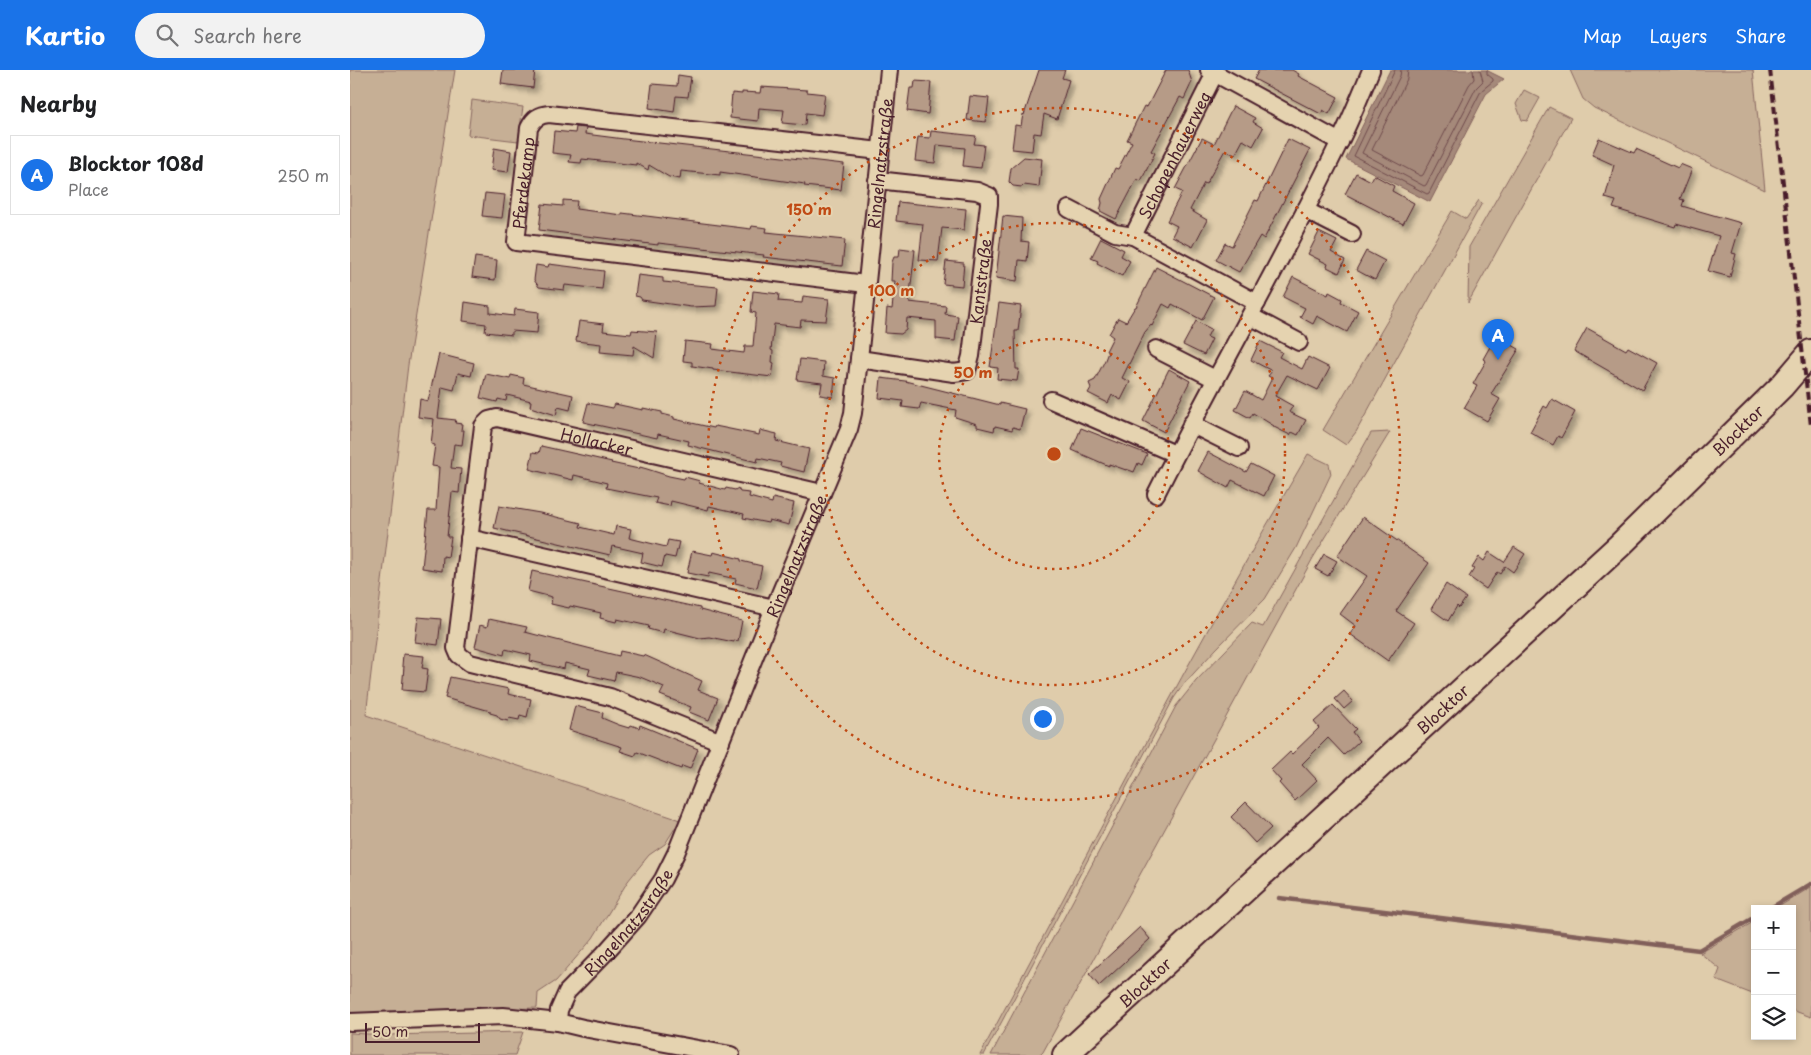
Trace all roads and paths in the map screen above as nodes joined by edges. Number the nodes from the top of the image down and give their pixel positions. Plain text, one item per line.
1 (889, 70) edge
2 (1371, 70) edge
3 (1212, 72) edge
4 (1340, 142) junction
5 (880, 151) junction
6 (877, 180) junction
7 (1069, 208) dead end
8 (1305, 210) junction
9 (1352, 234) dead end
10 (1133, 236) junction
11 (866, 284) junction
12 (1254, 309) junction
13 (1299, 342) dead end
14 (1156, 349) dead end
15 (1811, 352) edge
16 (859, 359) junction
17 (1216, 379) junction
18 (1051, 400) dead end
19 (1191, 424) junction
20 (1239, 448) dead end
21 (1176, 454) junction
22 (822, 492) junction
23 (1156, 494) dead end
24 (469, 538) junction
25 (774, 608) junction
26 (721, 742) junction
27 (350, 1022) edge
28 (558, 1022) junction
29 (731, 1055) edge
30 (1065, 1055) edge

1 - 5 street, Ringelnatzstraße
2 - 4 street
3 - 4 street, Schopenhauerweg
3 - 10 street, Schopenhauerweg
4 - 8 street
5 - 6 street, Ringelnatzstraße
5 - 11 street, Pferdekamp
6 - 11 street, Ringelnatzstraße
6 - 16 street, Kantstraße
7 - 10 street, Schopenhauerweg
8 - 9 street
8 - 12 street
10 - 12 street, Schopenhauerweg
11 - 16 street, Ringelnatzstraße
12 - 13 street, Schopenhauerweg
12 - 17 street
14 - 17 street
15 - 30 main road, Blocktor
16 - 22 street, Ringelnatzstraße
17 - 19 street
18 - 21 street
19 - 20 street
19 - 21 street
21 - 23 street
22 - 24 street, Hollacker
22 - 25 street, Ringelnatzstraße
24 - 25 street
24 - 26 street, Hollacker
25 - 26 street, Ringelnatzstraße
26 - 28 street, Ringelnatzstraße
27 - 28 street
28 - 29 street

